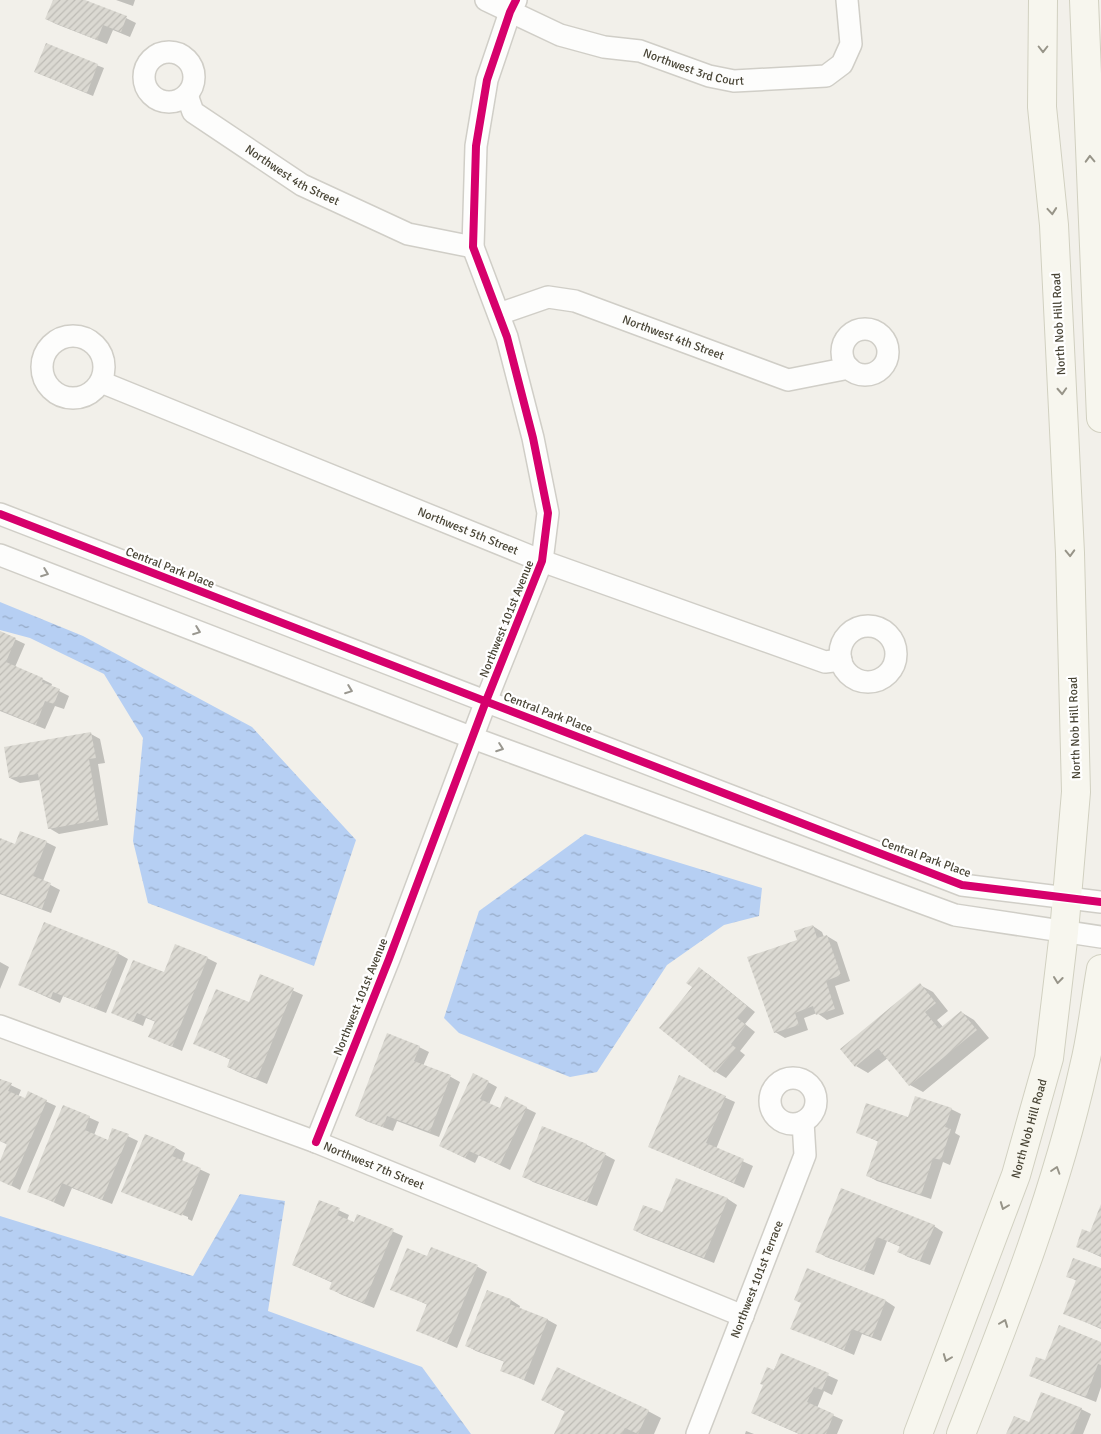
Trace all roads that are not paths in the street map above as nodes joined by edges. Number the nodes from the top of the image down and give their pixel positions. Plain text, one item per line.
1 (486, 0) edge
2 (847, 0) edge
3 (1043, 0) edge
4 (1084, 0) edge
5 (513, 6) edge
6 (187, 95) dead end
7 (473, 247) junction
8 (499, 314) junction
9 (849, 368) dead end
10 (101, 382) dead end
11 (1101, 418) edge
12 (0, 514) edge
13 (0, 555) edge
14 (542, 562) junction
15 (841, 660) dead end
16 (486, 701) junction
17 (472, 738) junction
18 (1067, 897) junction
19 (1101, 902) edge
20 (1064, 932) junction
21 (1101, 937) edge
22 (1101, 969) edge
23 (0, 1026) edge
24 (803, 1122) dead end
25 (316, 1142) junction
26 (743, 1316) junction
27 (697, 1434) edge
28 (918, 1434) edge
29 (961, 1434) edge

1 - 5 street, Northwest 3rd Court
2 - 5 street, Northwest 3rd Court
3 -> 18 main road, North Nob Hill Road
11 -> 4 main road
5 - 7 street, Northwest 101st Avenue
6 - 7 street, Northwest 4th Street
7 - 8 street, Northwest 101st Avenue
8 - 9 street, Northwest 4th Street
8 - 14 street, Northwest 101st Avenue
10 - 14 street, Northwest 5th Street
12 - 16 street, Central Park Place
13 -> 17 street
14 - 15 street, Northwest 5th Street
14 - 16 street, Northwest 101st Avenue
16 - 17 street, Northwest 101st Avenue
16 - 18 street, Central Park Place
17 -> 20 street
17 - 25 street, Northwest 101st Avenue
18 - 19 street, Central Park Place
18 - 20 main road, North Nob Hill Road
20 - 21 street
20 -> 28 main road, North Nob Hill Road
29 -> 22 main road
23 - 25 street, Northwest 7th Street
24 - 26 street, Northwest 101st Terrace
25 - 26 street, Northwest 7th Street
26 - 27 street, Northwest 101st Terrace

